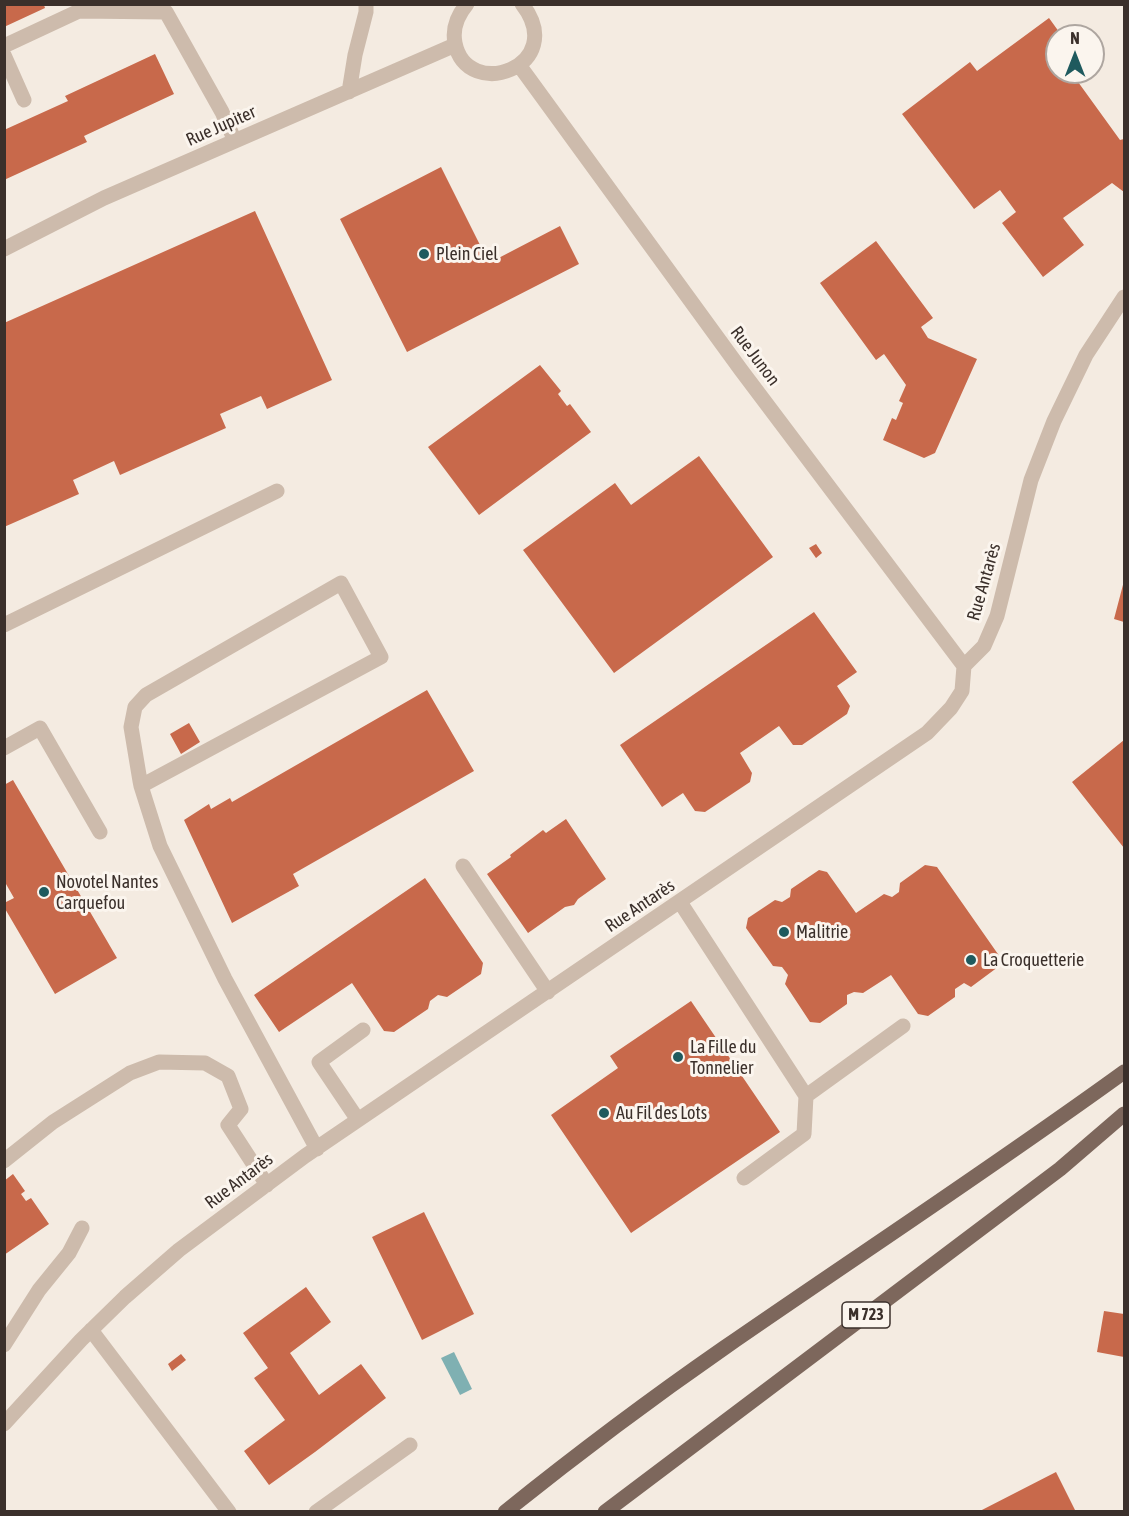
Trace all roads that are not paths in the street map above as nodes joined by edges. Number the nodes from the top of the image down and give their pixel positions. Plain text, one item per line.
1 (366, 4) edge
2 (522, 4) edge
3 (464, 5) edge
4 (77, 8) edge
5 (138, 9) edge
6 (455, 45) junction
7 (4, 46) edge
8 (4, 55) edge
9 (519, 65) junction
10 (349, 92) junction
11 (24, 100) dead end
12 (235, 141) junction
13 (4, 249) edge
14 (1125, 297) edge
15 (277, 491) dead end
16 (4, 625) edge
17 (964, 666) junction
18 (4, 748) edge
19 (141, 786) junction
20 (100, 832) dead end
21 (463, 866) dead end
22 (680, 902) junction
23 (548, 992) junction
24 (903, 1026) dead end
25 (363, 1030) dead end
26 (1125, 1072) edge
27 (806, 1096) junction
28 (1125, 1114) edge
29 (358, 1120) junction
30 (317, 1149) junction
31 (4, 1161) edge
32 (744, 1178) dead end
33 (267, 1185) junction
34 (82, 1228) dead end
35 (91, 1330) junction
36 (4, 1345) edge
37 (4, 1424) edge
38 (410, 1445) dead end
39 (229, 1512) edge
40 (316, 1512) edge
41 (505, 1512) edge
42 (604, 1512) edge

1 - 10 street
2 - 9 street
3 - 6 street
4 - 5 street
4 - 7 street
5 - 12 street
6 - 9 street
6 - 10 street, Rue Jupiter
8 - 11 street
9 - 17 street, Rue Junon
10 - 12 street, Rue Jupiter
12 - 13 street, Rue Jupiter
14 - 17 street, Rue Antarès
15 - 16 street
17 - 22 street, Rue Antarès
18 - 20 street
19 - 19 street
19 - 30 street
21 - 23 street
22 - 23 street, Rue Antarès
22 - 27 street
23 - 29 street, Rue Antarès
24 - 27 street
25 - 29 street
26 - 41 main road
27 - 32 street
28 - 42 main road, M 723
29 - 30 street, Rue Antarès
30 - 33 street, Rue Antarès
31 - 33 street
33 - 35 street, Rue Antarès
34 - 36 street
35 - 37 street, Rue Antarès
35 - 39 street
38 - 40 street

